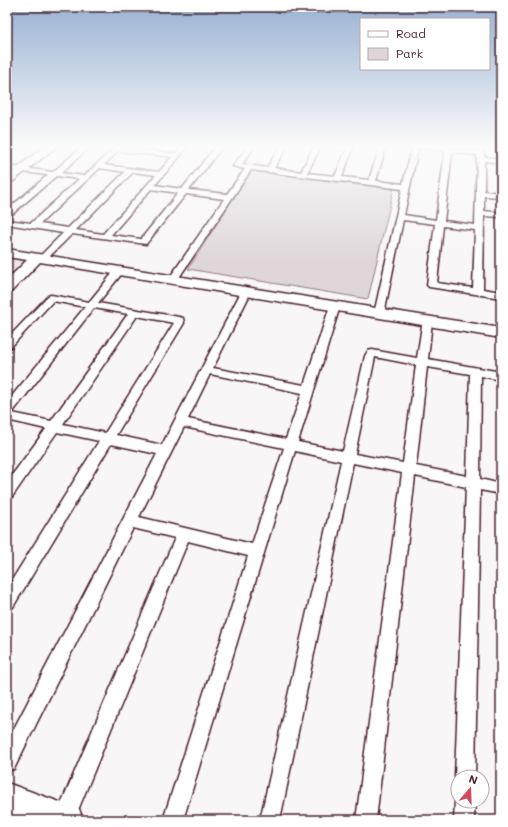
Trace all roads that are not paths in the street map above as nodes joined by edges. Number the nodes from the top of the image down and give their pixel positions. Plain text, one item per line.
1 (42, 185) edge
2 (78, 185) edge
3 (115, 185) edge
4 (189, 185) edge
5 (238, 185) edge
6 (386, 185) edge
7 (445, 185) edge
8 (480, 185) edge
9 (150, 186) joint
10 (407, 187) joint
11 (184, 191) junction
12 (480, 193) junction
13 (501, 195) edge
14 (229, 197) junction
15 (480, 213) junction
16 (7, 214) edge
17 (501, 215) edge
18 (400, 217) junction
19 (7, 222) edge
20 (440, 222) junction
21 (33, 226) junction
22 (480, 228) junction
23 (69, 231) junction
24 (105, 236) junction
25 (7, 253) edge
26 (40, 258) junction
27 (119, 271) junction
28 (173, 280) junction
29 (7, 288) edge
30 (246, 292) junction
31 (478, 292) junction
32 (501, 295) edge
33 (92, 305) junction
34 (335, 306) junction
35 (135, 312) junction
36 (379, 314) junction
37 (427, 321) junction
38 (501, 333) edge
39 (7, 345) edge
40 (422, 362) junction
41 (206, 370) junction
42 (476, 371) junction
43 (501, 376) edge
44 (308, 390) junction
45 (7, 410) edge
46 (7, 416) edge
47 (180, 422) junction
48 (54, 427) junction
49 (107, 438) junction
50 (291, 445) junction
51 (165, 451) junction
52 (349, 457) junction
53 (409, 470) junction
54 (473, 483) junction
55 (501, 489) edge
56 (7, 493) edge
57 (130, 520) junction
58 (184, 534) junction
59 (257, 552) junction
60 (7, 602) edge
61 (7, 762) edge
62 (465, 769) edge
63 (15, 807) edge
64 (465, 809) edge
65 (66, 820) edge
66 (173, 820) edge
67 (270, 820) edge
68 (366, 820) edge
69 (464, 820) edge

1 - 16 street
2 - 21 street
3 - 23 street
4 - 11 street
5 - 14 street
6 - 10 street
7 - 20 street
8 - 12 street
9 - 11 street
9 - 24 street
10 - 18 street
11 - 14 street
11 - 24 street
12 - 13 street
12 - 15 street
14 - 28 street
15 - 17 street
15 - 22 street
18 - 20 street
18 - 36 street
19 - 21 street
20 - 22 street
20 - 31 street
21 - 23 street
22 - 31 street
23 - 24 street
23 - 26 street
25 - 26 street
26 - 27 street
26 - 29 street
27 - 28 street
27 - 33 street
28 - 30 street
30 - 34 street
30 - 41 street
31 - 32 street
33 - 35 street
33 - 39 street
33 - 45 street
34 - 36 street
34 - 44 street
35 - 48 street
35 - 49 street
36 - 37 street
37 - 38 street
37 - 40 street
40 - 42 street
40 - 52 street
40 - 53 street
41 - 44 street
41 - 47 street
42 - 43 street
42 - 54 street
44 - 50 street
46 - 48 street
47 - 50 street
47 - 51 street
48 - 49 street
48 - 56 street
49 - 51 street
49 - 60 street
50 - 52 street
50 - 59 street
51 - 57 street
52 - 53 street
52 - 67 street
53 - 54 street
53 - 68 street
54 - 55 street
54 - 62 street
57 - 58 street
57 - 61 street
58 - 59 street
58 - 65 street
59 - 66 street
63 - 65 street
64 - 69 street

